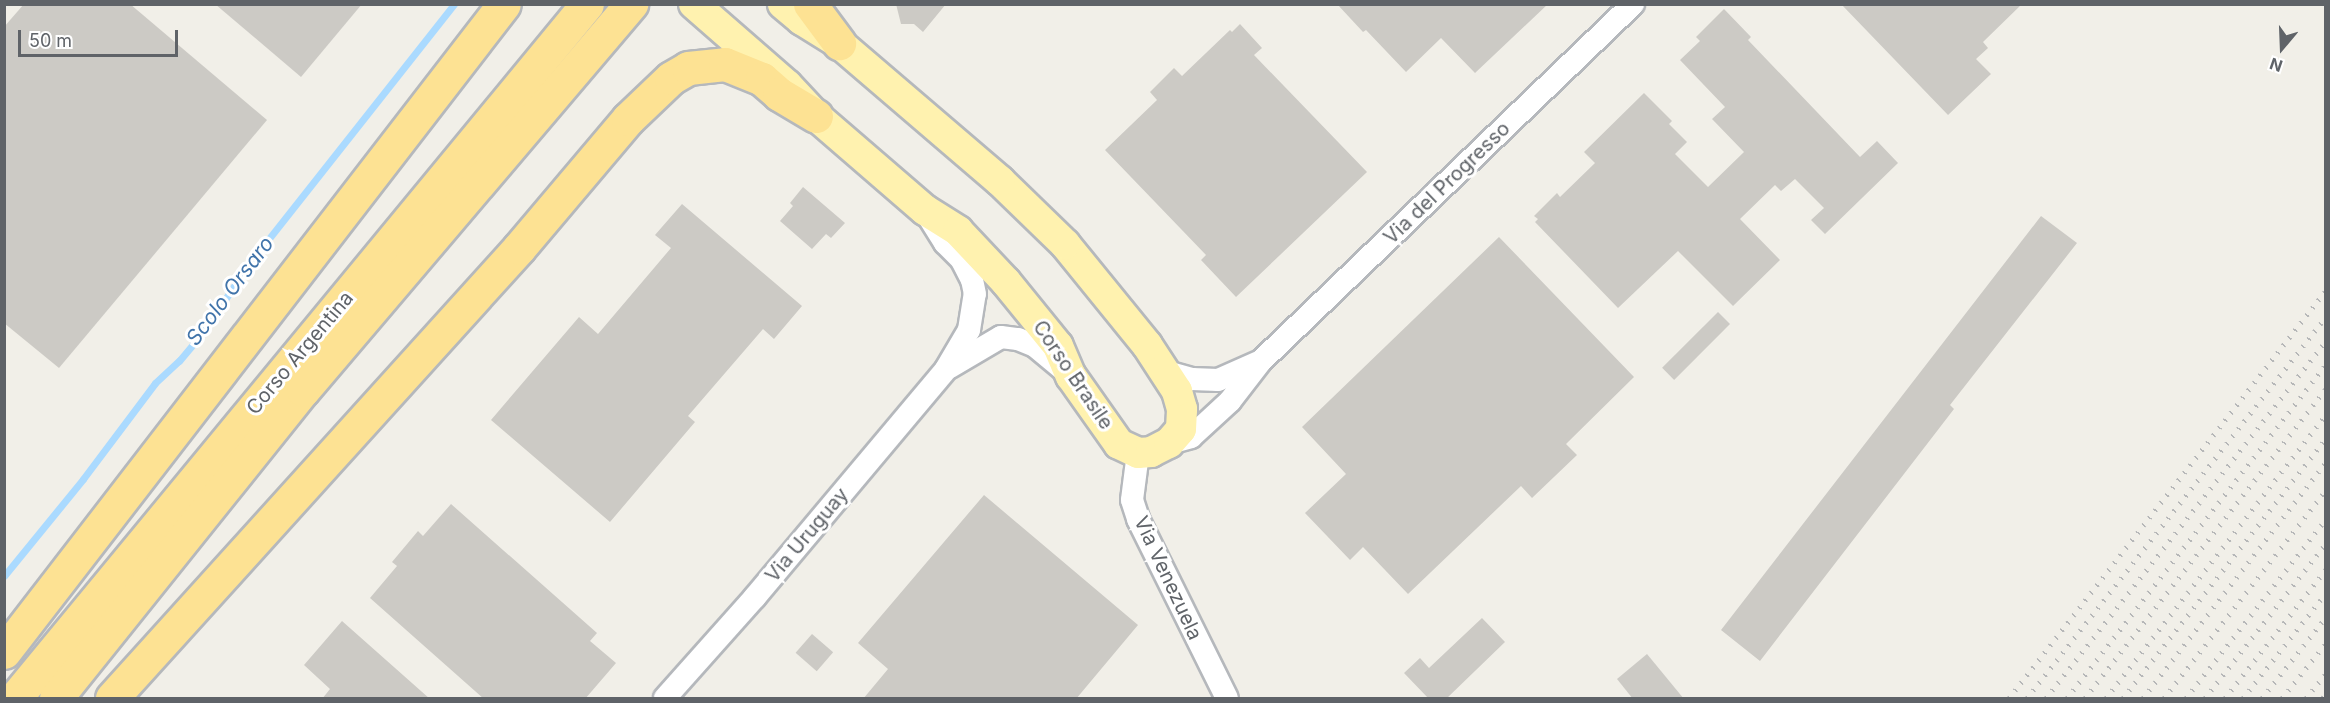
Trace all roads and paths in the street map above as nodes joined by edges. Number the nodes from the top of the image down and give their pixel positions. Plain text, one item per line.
1 (504, 4) edge
2 (631, 4) edge
3 (694, 4) edge
4 (783, 4) edge
5 (810, 4) edge
6 (1633, 4) edge
7 (586, 6) edge
8 (838, 43) junction
9 (816, 116) junction
10 (925, 210) junction
11 (1260, 362) junction
12 (946, 369) junction
13 (1167, 372) junction
14 (1071, 376) junction
15 (1169, 443) junction
16 (1136, 466) junction
17 (4, 652) edge
18 (15, 699) edge
19 (56, 699) edge
20 (112, 699) edge
21 (665, 699) edge
22 (1227, 699) edge

1 - 17 highway
2 - 19 highway, Corso Argentina
3 - 9 main road, Corso Brasile
4 - 8 main road
5 - 8 highway
6 - 11 street, Via del Progresso
7 - 18 highway, Corso Argentina
8 - 13 main road
9 - 10 main road, Corso Brasile
9 - 20 highway
10 - 12 street, Via Uruguay
10 - 14 main road, Corso Brasile
11 - 13 street, Via del Progresso
11 - 15 street, Via del Progresso
12 - 14 street, Via Uruguay
12 - 21 street, Via Uruguay
13 - 15 main road
14 - 16 main road, Corso Brasile
15 - 16 main road
16 - 22 street, Via Venezuela

